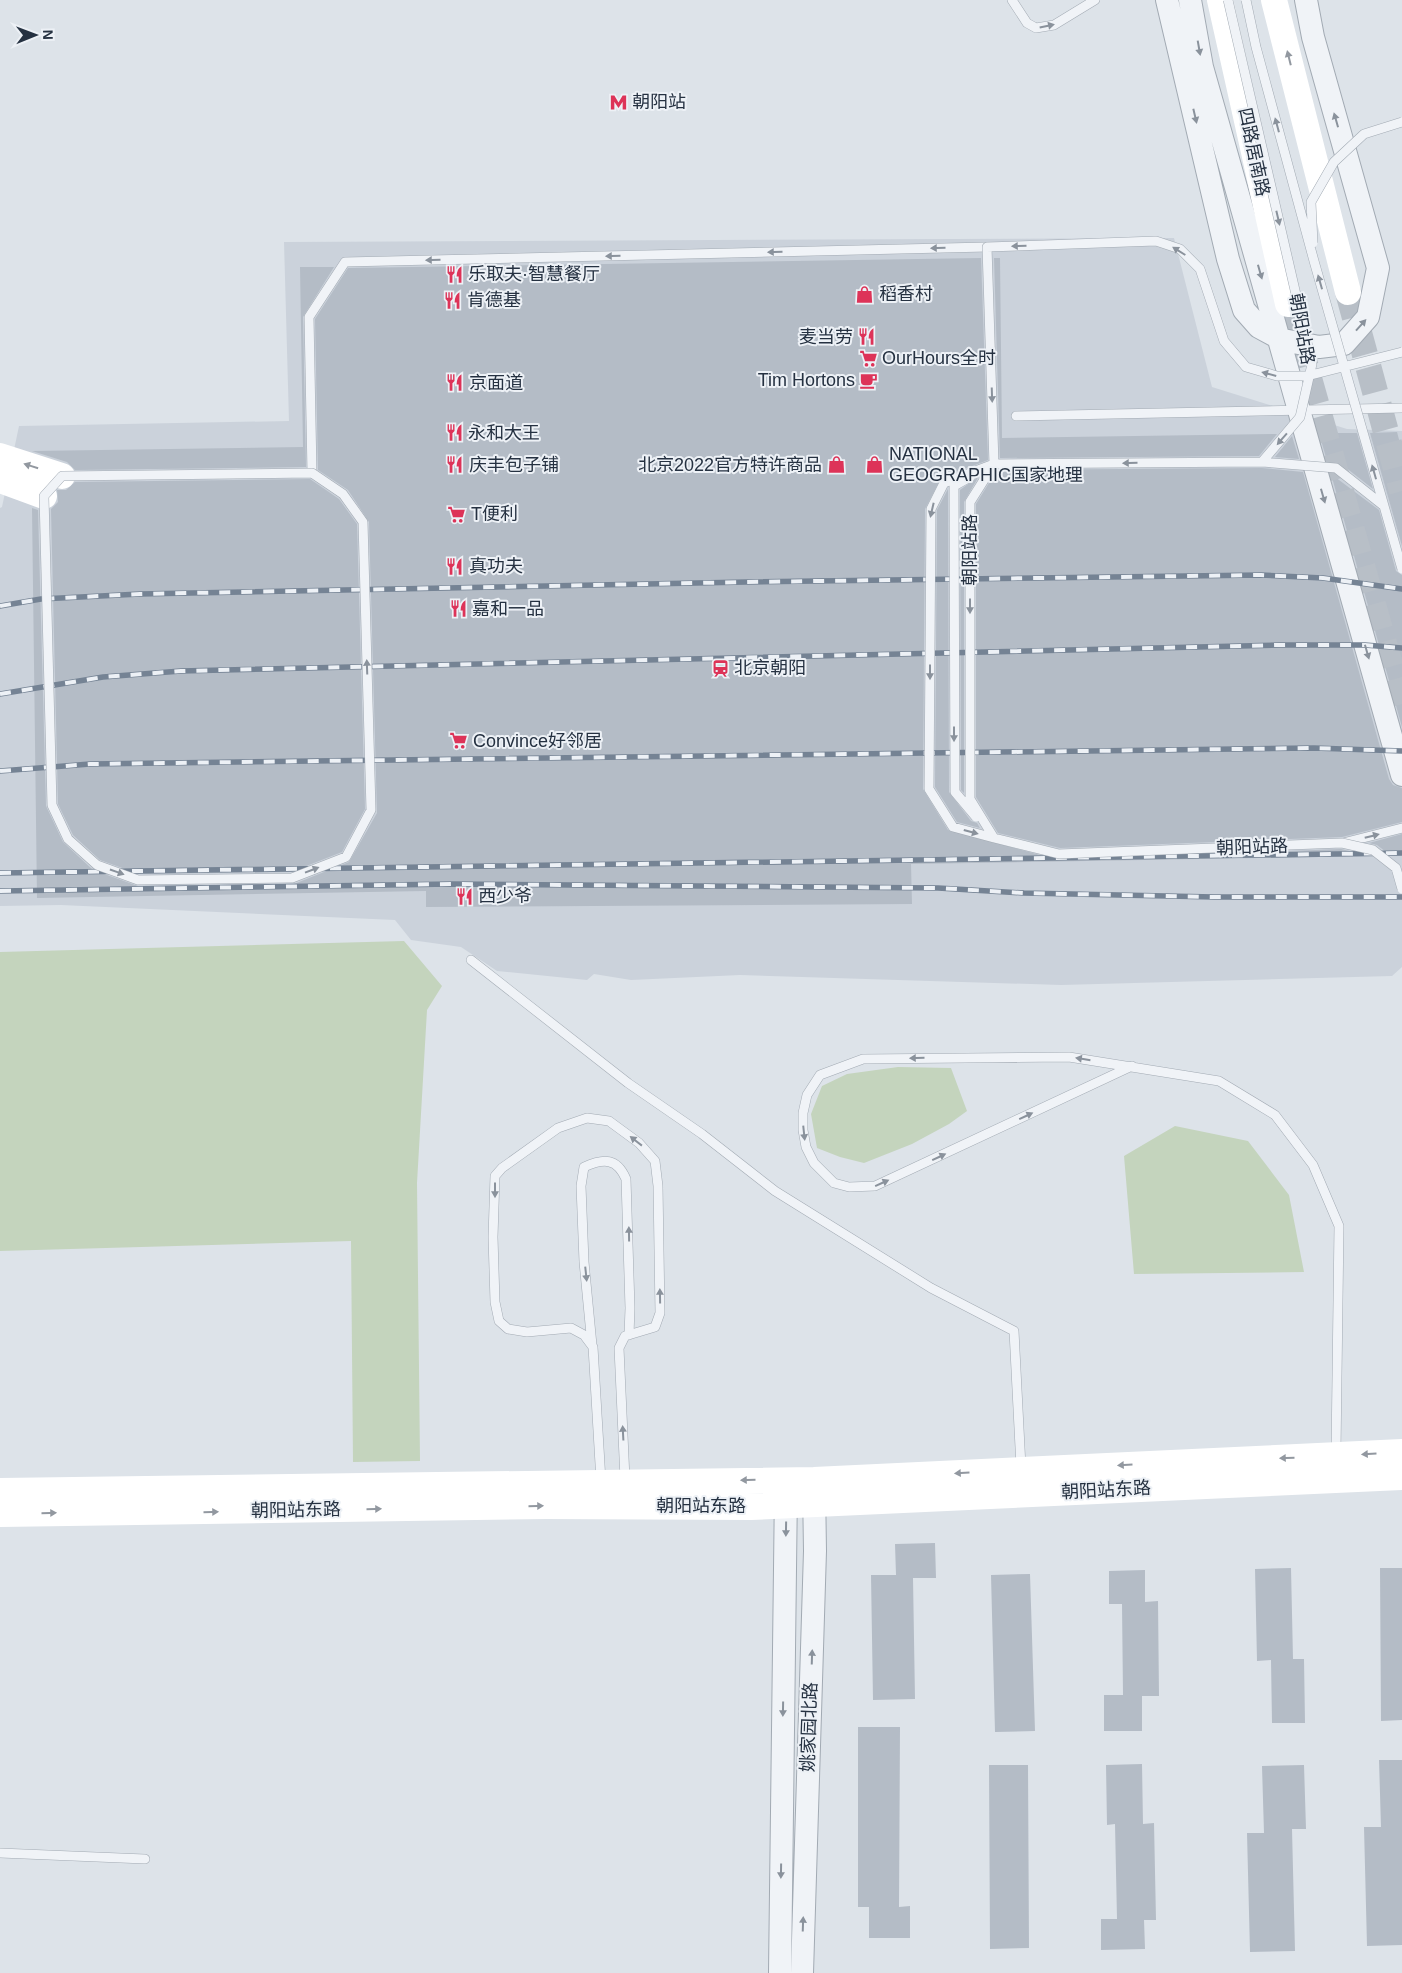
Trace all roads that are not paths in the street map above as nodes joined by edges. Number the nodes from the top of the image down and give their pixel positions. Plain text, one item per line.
1 (1012, 0) edge
2 (1094, 0) edge
3 (1167, 0) edge
4 (1190, 0) edge
5 (1220, 0) edge
6 (1228, 0) edge
7 (1246, 0) edge
8 (1274, 0) edge
9 (1306, 0) edge
10 (1402, 122) edge
11 (987, 247) junction
12 (1314, 261) junction
13 (1348, 292) tunnel mouth
14 (1288, 304) tunnel mouth
15 (1402, 352) edge
16 (1402, 408) edge
17 (1016, 416) dead end
18 (0, 456) edge
19 (1262, 462) junction
20 (994, 464) junction
21 (312, 473) junction
22 (62, 476) junction
23 (0, 480) edge
24 (44, 496) junction
25 (1384, 506) junction
26 (1402, 569) edge
27 (1402, 775) edge
28 (1402, 828) edge
29 (994, 838) junction
30 (1342, 843) junction
31 (1402, 889) edge
32 (471, 960) dead end
33 (1132, 1066) junction
34 (629, 1335) junction
35 (593, 1347) junction
36 (1402, 1452) edge
37 (1337, 1468) junction
38 (1021, 1470) junction
39 (1402, 1477) edge
40 (614, 1482) junction
41 (0, 1491) edge
42 (815, 1491) junction
43 (786, 1492) junction
44 (0, 1514) edge
45 (0, 1852) edge
46 (145, 1859) dead end
47 (780, 1973) edge
48 (802, 1973) edge

1 -> 2 lane
3 -> 9 street
4 -> 27 street
5 - 14 main road, 四路居南路
6 -> 19 lane, 朝阳站路, bridge
12 -> 7 lane, 朝阳站路, bridge
13 -> 8 main road
10 - 12 lane, bridge
15 -> 11 lane, bridge
11 -> 20 lane, bridge
11 -> 21 lane
25 -> 12 lane, 朝阳站路, bridge
16 - 17 lane
22 -> 18 main road
19 -> 20 lane, bridge
19 - 25 lane, bridge
20 -> 29 lane, 朝阳站路, bridge
20 -> 29 lane, bridge
20 -> 29 lane, bridge
21 - 22 lane, bridge
24 -> 21 lane, bridge
22 - 24 lane, bridge
23 - 24 main road
25 - 26 lane, 朝阳站路, bridge
30 -> 28 lane
29 - 30 lane, 朝阳站路, bridge
30 - 31 lane, 朝阳站路, bridge
32 - 38 lane
33 -> 33 lane
33 - 37 lane
34 -> 35 lane
34 -> 35 lane
40 -> 34 lane
35 - 40 lane
36 -> 37 main road, 朝阳站东路
37 -> 38 main road, 朝阳站东路
37 - 39 main road, 朝阳站东路
37 - 42 main road, 朝阳站东路
38 -> 42 main road, 朝阳站东路
40 - 41 main road, 朝阳站东路
43 -> 40 main road, 朝阳站东路
42 - 43 main road, 朝阳站东路
48 -> 42 street, 姚家园北路
44 -> 43 main road, 朝阳站东路
43 -> 47 street, 姚家园北路
45 - 46 lane

